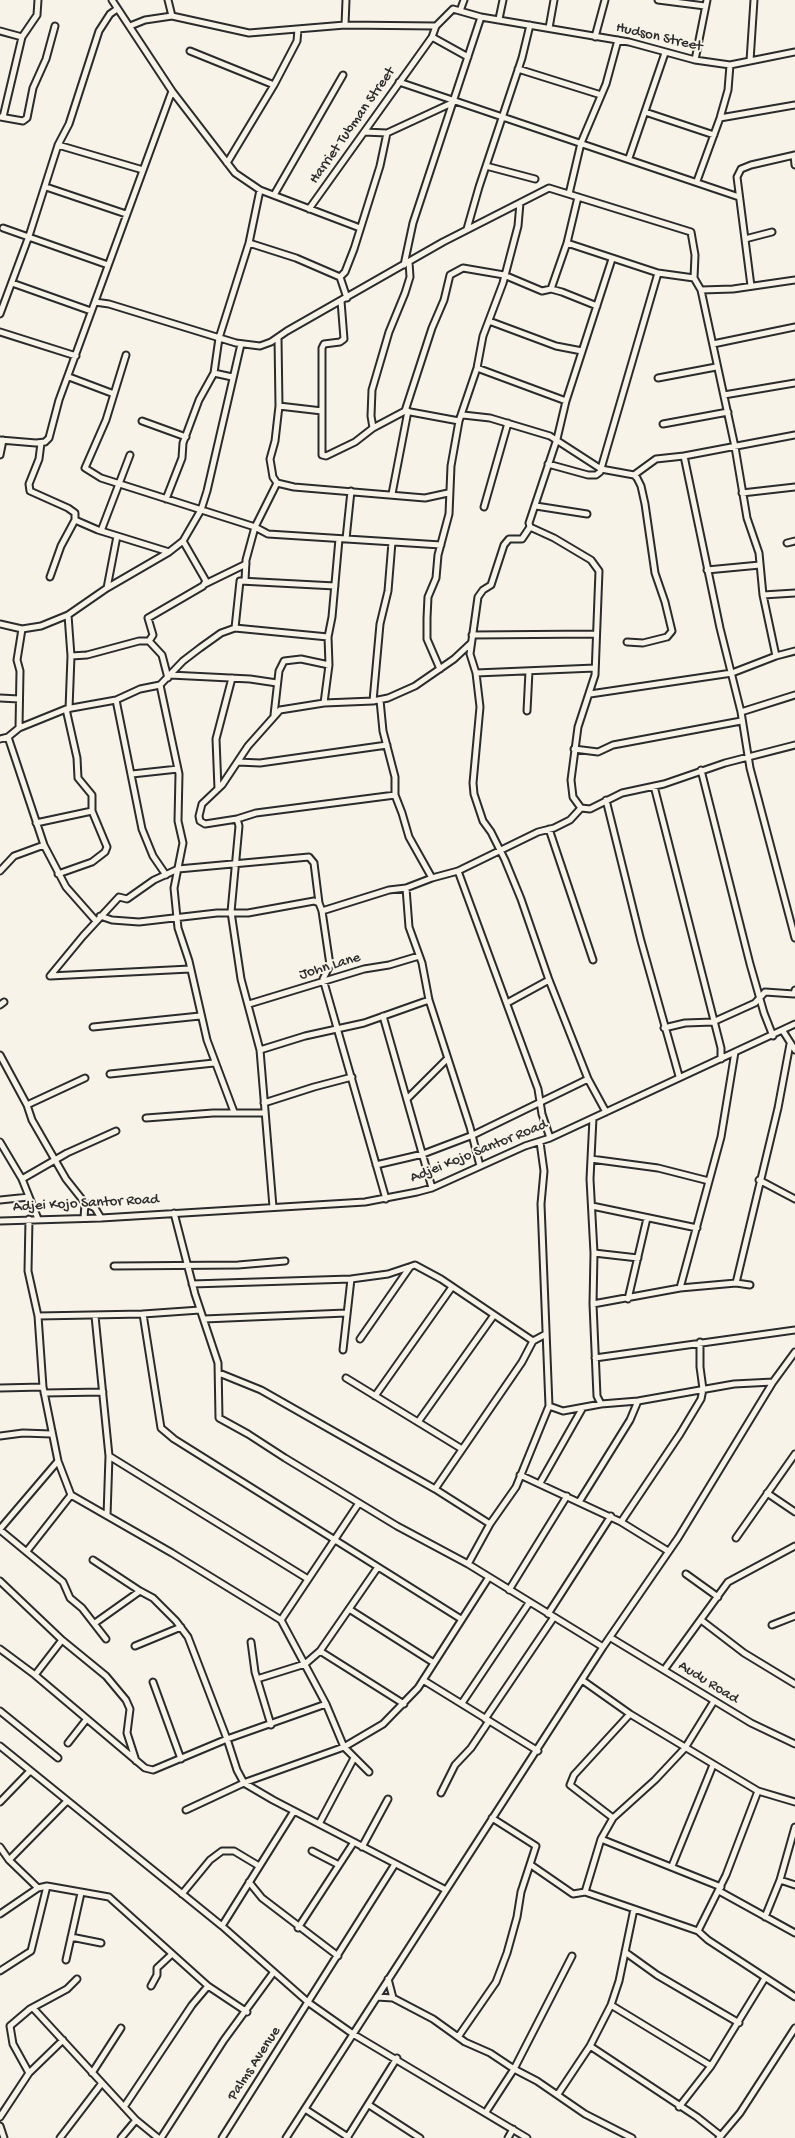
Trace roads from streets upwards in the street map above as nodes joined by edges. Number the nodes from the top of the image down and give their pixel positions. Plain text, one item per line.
1 (38, 0) edge
2 (112, 0) edge
3 (168, 0) edge
4 (346, 0) edge
5 (464, 0) edge
6 (503, 0) edge
7 (554, 0) edge
8 (605, 0) edge
9 (658, 0) edge
10 (754, 0) edge
11 (706, 3) edge
12 (118, 9) junction
13 (460, 10) junction
14 (172, 16) junction
15 (481, 17) junction
16 (499, 19) junction
17 (530, 25) junction
18 (55, 26) dead end
19 (130, 26) junction
20 (345, 26) junction
21 (436, 26) junction
22 (549, 28) junction
23 (298, 29) junction
24 (0, 31) edge
25 (22, 37) junction
26 (432, 37) junction
27 (595, 37) junction
28 (618, 40) junction
29 (190, 51) dead end
30 (795, 52) edge
31 (665, 53) junction
32 (468, 57) junction
33 (695, 60) junction
34 (750, 61) junction
35 (730, 65) junction
36 (518, 69) junction
37 (344, 75) dead end
38 (399, 82) junction
39 (274, 85) junction
40 (172, 92) junction
41 (601, 95) junction
42 (454, 102) junction
43 (795, 105) edge
44 (645, 112) junction
45 (502, 116) junction
46 (2, 117) edge
47 (720, 118) junction
48 (364, 132) junction
49 (387, 133) junction
50 (714, 135) junction
51 (581, 143) junction
52 (58, 145) junction
53 (794, 155) edge
54 (629, 158) junction
55 (227, 164) junction
56 (795, 165) edge
57 (486, 166) junction
58 (142, 170) junction
59 (535, 179) dead end
60 (697, 181) junction
61 (46, 187) junction
62 (260, 190) junction
63 (569, 194) junction
64 (274, 195) junction
65 (578, 197) junction
66 (740, 197) junction
67 (520, 203) junction
68 (310, 209) junction
69 (126, 214) junction
70 (3, 228) dead end
71 (360, 228) junction
72 (467, 229) junction
73 (772, 232) dead end
74 (29, 236) junction
75 (745, 239) junction
76 (249, 243) junction
77 (567, 243) junction
78 (612, 259) junction
79 (406, 263) junction
80 (108, 264) junction
81 (658, 273) junction
82 (504, 276) junction
83 (340, 277) junction
84 (694, 278) junction
85 (795, 280) edge
86 (12, 283) junction
87 (750, 286) junction
88 (551, 289) junction
89 (701, 290) junction
90 (347, 298) junction
91 (341, 301) junction
92 (95, 302) junction
93 (597, 306) junction
94 (91, 311) junction
95 (0, 314) edge
96 (489, 321) junction
97 (795, 328) edge
98 (0, 332) edge
99 (219, 338) junction
100 (278, 338) junction
101 (241, 344) junction
102 (713, 344) junction
103 (582, 351) junction
104 (126, 355) dead end
105 (76, 356) junction
106 (716, 367) junction
107 (476, 368) junction
108 (214, 373) junction
109 (68, 377) junction
110 (232, 377) junction
111 (658, 378) dead end
112 (795, 382) edge
113 (114, 394) junction
114 (724, 395) junction
115 (566, 401) junction
116 (278, 406) junction
117 (322, 411) junction
118 (406, 411) junction
119 (728, 412) junction
120 (463, 415) junction
121 (142, 421) dead end
122 (459, 421) junction
123 (508, 423) junction
124 (663, 424) dead end
125 (373, 428) junction
126 (795, 435) edge
127 (186, 437) junction
128 (557, 439) junction
129 (2, 440) edge
130 (41, 443) junction
131 (735, 446) junction
132 (0, 455) edge
133 (130, 455) dead end
134 (684, 456) junction
135 (548, 464) junction
136 (601, 469) junction
137 (634, 475) junction
138 (118, 483) junction
139 (277, 483) junction
140 (795, 487) edge
141 (351, 490) junction
142 (448, 493) junction
143 (392, 494) junction
144 (742, 494) junction
145 (166, 499) junction
146 (536, 506) junction
147 (484, 508) dead end
148 (201, 510) junction
149 (587, 514) dead end
150 (75, 520) junction
151 (530, 527) junction
152 (255, 528) junction
153 (101, 531) junction
154 (118, 536) junction
155 (339, 539) junction
156 (346, 539) junction
157 (183, 540) junction
158 (795, 541) edge
159 (392, 542) junction
160 (787, 543) dead end
161 (441, 545) junction
162 (170, 552) junction
163 (246, 564) junction
164 (760, 565) junction
165 (707, 570) junction
166 (50, 577) dead end
167 (245, 581) junction
168 (205, 584) junction
169 (335, 586) junction
170 (107, 588) junction
171 (795, 593) edge
172 (763, 595) junction
173 (68, 615) junction
174 (0, 624) edge
175 (235, 628) junction
176 (22, 629) junction
177 (596, 634) junction
178 (472, 635) junction
179 (328, 637) junction
180 (149, 641) junction
181 (628, 642) dead end
182 (470, 644) junction
183 (795, 651) edge
184 (71, 656) junction
185 (776, 656) junction
186 (329, 665) junction
187 (595, 668) junction
188 (440, 669) junction
189 (530, 670) junction
190 (476, 673) junction
191 (732, 673) junction
192 (169, 676) junction
193 (232, 678) junction
194 (277, 683) junction
195 (160, 685) junction
196 (590, 694) junction
197 (795, 694) edge
198 (0, 698) edge
199 (19, 699) junction
200 (116, 700) junction
201 (380, 700) junction
202 (373, 702) junction
203 (324, 703) junction
204 (68, 709) junction
205 (527, 711) dead end
206 (741, 712) junction
207 (274, 715) junction
208 (741, 721) junction
209 (19, 728) junction
210 (8, 737) junction
211 (0, 739) edge
212 (387, 745) junction
213 (795, 745) edge
214 (574, 749) junction
215 (748, 757) junction
216 (238, 762) junction
217 (178, 769) junction
218 (701, 770) junction
219 (132, 774) junction
220 (654, 786) junction
221 (218, 789) junction
222 (395, 795) junction
223 (606, 800) junction
224 (582, 808) junction
225 (92, 811) junction
226 (237, 819) junction
227 (36, 823) junction
228 (549, 829) junction
229 (44, 845) junction
230 (500, 851) junction
231 (236, 865) junction
232 (178, 869) junction
233 (0, 871) edge
234 (458, 871) junction
235 (58, 874) junction
236 (166, 875) junction
237 (432, 878) junction
238 (406, 888) junction
239 (319, 903) junction
240 (322, 911) junction
241 (231, 912) junction
242 (100, 916) junction
243 (177, 918) junction
244 (96, 920) junction
245 (795, 938) edge
246 (419, 956) junction
247 (593, 960) dead end
248 (190, 968) junction
249 (549, 980) junction
250 (324, 983) junction
251 (795, 993) edge
252 (760, 998) junction
253 (429, 1000) junction
254 (507, 1003) junction
255 (249, 1004) junction
256 (200, 1016) junction
257 (383, 1016) junction
258 (713, 1022) junction
259 (795, 1024) edge
260 (93, 1027) dead end
261 (664, 1028) junction
262 (340, 1030) junction
263 (783, 1031) junction
264 (773, 1036) junction
265 (790, 1044) junction
266 (260, 1050) junction
267 (795, 1050) edge
268 (735, 1052) junction
269 (0, 1054) edge
270 (447, 1059) junction
271 (721, 1059) junction
272 (214, 1063) junction
273 (110, 1074) dead end
274 (679, 1076) junction
275 (352, 1077) junction
276 (85, 1078) dead end
277 (588, 1079) junction
278 (407, 1099) junction
279 (264, 1103) junction
280 (539, 1103) junction
281 (27, 1105) junction
282 (234, 1112) junction
283 (606, 1112) junction
284 (264, 1113) junction
285 (146, 1118) dead end
286 (593, 1118) junction
287 (116, 1131) dead end
288 (473, 1135) junction
289 (550, 1138) junction
290 (0, 1142) edge
291 (540, 1142) junction
292 (422, 1154) junction
293 (591, 1159) junction
294 (55, 1160) junction
295 (376, 1165) junction
296 (480, 1166) junction
297 (22, 1179) junction
298 (759, 1180) junction
299 (709, 1182) junction
300 (432, 1188) junction
301 (29, 1198) junction
302 (386, 1199) junction
303 (795, 1199) edge
304 (0, 1200) edge
305 (85, 1204) junction
306 (592, 1206) junction
307 (273, 1207) junction
308 (174, 1213) junction
309 (84, 1218) junction
310 (101, 1218) junction
311 (648, 1218) junction
312 (29, 1219) junction
313 (38, 1219) junction
314 (0, 1221) edge
315 (697, 1228) junction
316 (594, 1253) junction
317 (638, 1258) junction
318 (285, 1261) dead end
319 (114, 1266) dead end
320 (187, 1266) junction
321 (410, 1266) junction
322 (351, 1279) junction
323 (736, 1283) junction
324 (192, 1284) junction
325 (750, 1285) dead end
326 (452, 1287) junction
327 (680, 1288) junction
328 (628, 1299) junction
329 (593, 1304) junction
330 (200, 1310) junction
331 (346, 1313) junction
332 (143, 1314) junction
333 (494, 1315) junction
334 (38, 1316) junction
335 (95, 1316) junction
336 (204, 1319) junction
337 (795, 1330) edge
338 (546, 1334) junction
339 (360, 1339) dead end
340 (533, 1341) junction
341 (700, 1342) junction
342 (343, 1350) dead end
343 (795, 1352) edge
344 (595, 1358) junction
345 (219, 1373) junction
346 (346, 1378) dead end
347 (773, 1382) junction
348 (0, 1388) edge
349 (703, 1389) junction
350 (43, 1390) junction
351 (104, 1392) junction
352 (376, 1396) junction
353 (638, 1401) junction
354 (602, 1404) junction
355 (549, 1406) junction
356 (582, 1409) junction
357 (418, 1422) junction
358 (51, 1434) junction
359 (0, 1436) edge
360 (462, 1449) junction
361 (795, 1454) edge
362 (109, 1456) junction
363 (58, 1461) junction
364 (520, 1474) junction
365 (540, 1483) dead end
366 (435, 1489) junction
367 (767, 1493) junction
368 (71, 1495) junction
369 (567, 1496) junction
370 (579, 1502) junction
371 (359, 1503) junction
372 (795, 1512) edge
373 (107, 1516) junction
374 (611, 1516) junction
375 (621, 1522) junction
376 (490, 1524) junction
377 (0, 1529) edge
378 (736, 1538) dead end
379 (334, 1539) junction
380 (795, 1546) edge
381 (27, 1551) junction
382 (668, 1551) junction
383 (93, 1560) dead end
384 (468, 1564) junction
385 (378, 1567) junction
386 (686, 1574) dead end
387 (489, 1578) junction
388 (308, 1579) junction
389 (0, 1581) edge
390 (510, 1590) junction
391 (140, 1591) junction
392 (718, 1597) junction
393 (529, 1603) junction
394 (349, 1609) junction
395 (551, 1615) junction
396 (795, 1616) edge
397 (461, 1619) junction
398 (281, 1620) junction
399 (701, 1620) junction
400 (94, 1623) junction
401 (772, 1625) dead end
402 (181, 1627) junction
403 (611, 1638) junction
404 (62, 1640) junction
405 (106, 1640) dead end
406 (251, 1642) dead end
407 (135, 1646) dead end
408 (603, 1647) junction
409 (0, 1648) edge
410 (320, 1651) junction
411 (434, 1663) junction
412 (305, 1664) junction
413 (664, 1670) junction
414 (35, 1676) junction
415 (257, 1679) junction
416 (423, 1680) junction
417 (582, 1680) junction
418 (153, 1682) dead end
419 (795, 1684) edge
420 (714, 1701) junction
421 (326, 1704) junction
422 (404, 1704) junction
423 (462, 1704) junction
424 (0, 1711) edge
425 (630, 1714) junction
426 (86, 1720) junction
427 (487, 1720) junction
428 (271, 1725) junction
429 (228, 1739) junction
430 (68, 1742) dead end
431 (795, 1744) edge
432 (0, 1746) edge
433 (344, 1747) junction
434 (685, 1748) junction
435 (538, 1751) junction
436 (58, 1758) dead end
437 (354, 1758) junction
438 (181, 1759) junction
439 (136, 1761) junction
440 (713, 1765) junction
441 (30, 1771) junction
442 (368, 1772) dead end
443 (246, 1782) junction
444 (758, 1791) junction
445 (441, 1793) dead end
446 (388, 1800) dead end
447 (67, 1801) junction
448 (0, 1802) edge
449 (795, 1802) edge
450 (186, 1810) dead end
451 (294, 1811) junction
452 (492, 1818) junction
453 (614, 1818) junction
454 (319, 1824) junction
455 (795, 1827) edge
456 (601, 1839) junction
457 (354, 1842) junction
458 (362, 1846) junction
459 (0, 1847) edge
460 (312, 1851) dead end
461 (8, 1858) junction
462 (0, 1859) edge
463 (395, 1864) junction
464 (531, 1864) junction
465 (339, 1865) junction
466 (259, 1866) junction
467 (672, 1866) junction
468 (780, 1880) junction
469 (249, 1882) junction
470 (795, 1885) edge
471 (47, 1886) junction
472 (38, 1888) junction
473 (720, 1889) junction
474 (446, 1890) junction
475 (585, 1892) junction
476 (81, 1893) junction
477 (182, 1894) junction
478 (634, 1909) junction
479 (0, 1914) edge
480 (766, 1917) junction
481 (222, 1926) junction
482 (298, 1928) junction
483 (698, 1931) junction
484 (795, 1933) edge
485 (71, 1937) junction
486 (101, 1943) dead end
487 (625, 1952) junction
488 (172, 1954) junction
489 (338, 1956) junction
490 (572, 1956) dead end
491 (66, 1960) dead end
492 (0, 1971) edge
493 (274, 1973) junction
494 (765, 1978) junction
495 (77, 1979) dead end
496 (388, 1979) junction
497 (151, 1986) dead end
498 (208, 1986) junction
499 (795, 1996) edge
500 (377, 1997) junction
501 (393, 1998) junction
502 (309, 2003) junction
503 (611, 2005) junction
504 (33, 2008) junction
505 (247, 2012) junction
506 (739, 2023) junction
507 (121, 2028) dead end
508 (795, 2028) edge
509 (353, 2034) junction
510 (458, 2037) junction
511 (64, 2040) junction
512 (590, 2046) junction
513 (397, 2058) junction
514 (711, 2066) junction
515 (514, 2069) junction
516 (29, 2073) junction
517 (92, 2073) junction
518 (102, 2084) junction
519 (558, 2094) junction
520 (369, 2105) junction
521 (124, 2107) junction
522 (679, 2107) junction
523 (306, 2109) junction
524 (486, 2112) junction
525 (0, 2117) edge
526 (136, 2120) junction
527 (0, 2126) edge
528 (513, 2129) junction
529 (720, 2137) edge
530 (4, 2138) edge
531 (60, 2138) edge
532 (121, 2138) edge
533 (160, 2138) edge
534 (222, 2138) edge
535 (286, 2138) edge
536 (348, 2138) edge
537 (420, 2138) edge
538 (508, 2138) edge
539 (527, 2138) edge
540 (632, 2138) edge

1 - 25 street
2 - 12 street
3 - 14 street
4 - 20 street
5 - 13 street
6 - 16 street
7 - 22 street
8 - 27 street
9 - 11 street
10 - 34 street
11 - 33 street
12 - 19 street
12 - 52 street
13 - 15 street, Hudson Street
13 - 21 street
14 - 19 street
14 - 23 street
15 - 16 street, Hudson Street
15 - 32 street
16 - 17 street, Hudson Street
17 - 22 street, Hudson Street
17 - 36 street
18 - 46 street
19 - 40 street
20 - 21 street
20 - 23 street
21 - 26 street, Harriet Tubman Street
22 - 27 street, Hudson Street
23 - 39 street
24 - 25 street
25 - 46 street
26 - 32 street
26 - 38 street, Harriet Tubman Street
27 - 28 street, Hudson Street
28 - 31 street, Hudson Street
28 - 41 street
29 - 39 street
30 - 34 street, Hudson Street
31 - 33 street, Hudson Street
31 - 44 street
32 - 42 street
33 - 35 street, Hudson Street
34 - 35 street, Hudson Street
35 - 47 street
36 - 41 street
36 - 45 street
37 - 64 street
38 - 42 street
38 - 48 street, Harriet Tubman Street
39 - 55 street
40 - 55 street
40 - 58 street
41 - 51 street
42 - 45 street
42 - 49 street
42 - 79 street
43 - 47 street
44 - 50 street
44 - 54 street
45 - 51 street
45 - 57 street
47 - 50 street
48 - 49 street
48 - 68 street, Harriet Tubman Street
49 - 71 street
50 - 60 street
51 - 54 street
51 - 63 street
52 - 58 street
52 - 61 street
53 - 56 street
53 - 66 street
54 - 60 street
55 - 62 street
57 - 59 street
57 - 72 street
58 - 69 street
60 - 66 street
61 - 69 street
61 - 74 street
62 - 64 street
62 - 76 street
63 - 65 street
63 - 67 street
64 - 68 street
65 - 77 street
65 - 84 street
66 - 75 street
67 - 72 street
67 - 82 street
68 - 71 street
69 - 80 street
70 - 74 street
71 - 83 street
72 - 79 street
73 - 75 street
74 - 80 street
74 - 86 street
75 - 87 street
76 - 83 street
76 - 99 street
77 - 78 street
77 - 88 street
78 - 81 street
78 - 93 street
79 - 90 street
79 - 125 street
80 - 92 street
81 - 84 street
81 - 136 street
82 - 88 street
82 - 96 street
82 - 118 street
83 - 90 street
84 - 89 street
85 - 87 street
86 - 94 street
86 - 95 street
87 - 89 street
88 - 93 street
89 - 102 street
90 - 91 street
91 - 100 street
91 - 117 street
92 - 94 street
92 - 99 street
93 - 103 street
94 - 105 street
96 - 103 street
96 - 107 street
97 - 102 street
98 - 105 street
99 - 101 street
99 - 108 street
100 - 101 street
100 - 116 street
101 - 110 street
102 - 106 street
103 - 115 street
104 - 113 street
105 - 109 street
106 - 111 street
106 - 114 street
107 - 115 street
107 - 120 street
108 - 110 street
108 - 127 street
109 - 113 street
109 - 130 street
110 - 148 street
112 - 114 street
113 - 138 street
114 - 119 street
115 - 128 street
116 - 117 street
116 - 139 street
117 - 125 street
118 - 122 street
118 - 125 street
118 - 143 street
119 - 124 street
119 - 131 street
120 - 122 street
120 - 123 street
121 - 127 street
122 - 142 street
123 - 128 street
123 - 147 street
126 - 131 street
127 - 145 street
128 - 135 street
128 - 136 street
129 - 130 street
129 - 132 street
130 - 150 street
131 - 134 street
131 - 144 street
133 - 138 street
134 - 137 street
134 - 165 street
135 - 136 street
135 - 146 street
136 - 137 street
137 - 181 street
138 - 145 street
138 - 153 street
139 - 141 street
139 - 152 street
140 - 144 street
141 - 143 street
141 - 156 street
142 - 143 street
142 - 161 street
144 - 164 street
145 - 148 street
146 - 149 street
146 - 151 street
148 - 152 street
148 - 157 street
150 - 153 street
150 - 166 street
151 - 177 street
151 - 178 street
152 - 155 street
152 - 163 street
153 - 154 street
154 - 162 street
154 - 170 street
155 - 156 street
155 - 169 street
156 - 159 street
157 - 162 street
157 - 168 street
158 - 160 street
159 - 161 street
159 - 202 street
161 - 188 street
162 - 170 street
163 - 167 street
163 - 168 street
164 - 165 street
164 - 172 street
165 - 191 street
167 - 169 street
167 - 175 street
168 - 180 street
169 - 179 street
170 - 173 street
171 - 172 street
172 - 185 street
173 - 176 street
173 - 184 street
174 - 176 street
175 - 179 street
175 - 192 street
176 - 199 street
177 - 178 street
177 - 187 street
178 - 182 street
179 - 186 street
180 - 184 street
180 - 192 street
182 - 188 street
182 - 190 street
183 - 185 street
184 - 204 street
185 - 191 street
186 - 194 street
186 - 203 street
187 - 189 street
187 - 196 street
188 - 201 street
189 - 190 street
189 - 205 street
190 - 230 street
191 - 196 street
191 - 206 street
192 - 193 street
192 - 195 street
193 - 194 street
193 - 221 street
194 - 207 street
195 - 200 street
195 - 217 street
196 - 214 street
197 - 206 street
198 - 199 street
199 - 209 street
200 - 204 street
200 - 219 street
201 - 202 street
201 - 212 street
202 - 203 street
203 - 207 street
204 - 209 street
204 - 225 street
206 - 208 street
207 - 216 street
208 - 214 street
208 - 215 street
209 - 210 street
210 - 211 street
210 - 227 street
212 - 216 street
212 - 222 street
213 - 215 street
214 - 224 street
215 - 218 street
215 - 245 street
216 - 221 street
217 - 219 street
217 - 232 street
218 - 220 street
218 - 252 street
219 - 236 street
220 - 223 street
220 - 258 street
221 - 226 street
222 - 226 street
222 - 237 street
223 - 224 street
223 - 261 street
224 - 228 street
225 - 227 street
225 - 235 street
226 - 231 street
227 - 229 street
228 - 230 street
228 - 247 street
229 - 233 street
229 - 235 street
230 - 234 street
230 - 249 street
231 - 232 street
231 - 239 street
231 - 241 street
232 - 236 street
232 - 243 street
234 - 237 street
234 - 254 street
235 - 244 street
236 - 242 street
237 - 238 street
238 - 240 street
238 - 246 street
239 - 240 street
239 - 241 street
240 - 250 street
241 - 243 street
241 - 255 street
242 - 243 street
242 - 244 street
243 - 248 street
244 - 248 street
246 - 250 street, John Lane
246 - 253 street
248 - 256 street
249 - 254 street
249 - 277 street
250 - 255 street, John Lane
250 - 262 street
251 - 252 street
252 - 258 street
252 - 264 street
253 - 257 street
253 - 270 street
254 - 280 street
255 - 266 street
256 - 260 street
256 - 272 street
257 - 262 street
257 - 278 street
258 - 261 street
258 - 271 street
259 - 263 street, Adjei Kojo Santor Road
261 - 274 street
262 - 266 street
262 - 275 street
263 - 264 street, Adjei Kojo Santor Road
263 - 265 street
264 - 268 street, Adjei Kojo Santor Road
265 - 267 street
265 - 298 street
266 - 279 street
268 - 271 street, Adjei Kojo Santor Road
268 - 299 street
269 - 281 street
270 - 278 street
270 - 288 street
271 - 274 street, Adjei Kojo Santor Road
272 - 273 street
272 - 282 street
274 - 283 street, Adjei Kojo Santor Road
275 - 279 street
275 - 295 street
276 - 281 street
277 - 280 street
277 - 283 street
278 - 292 street
279 - 284 street
280 - 288 street
280 - 289 street
281 - 294 street
282 - 284 street
282 - 285 street
283 - 286 street, Adjei Kojo Santor Road
284 - 307 street
286 - 289 street, Adjei Kojo Santor Road
286 - 293 street
287 - 294 street
288 - 292 street
288 - 296 street
289 - 291 street, Adjei Kojo Santor Road
290 - 297 street
291 - 296 street, Adjei Kojo Santor Road
291 - 338 street
292 - 295 street
292 - 300 street
293 - 299 street
293 - 306 street
294 - 297 street
294 - 305 street
295 - 302 street
296 - 300 street, Adjei Kojo Santor Road
297 - 301 street
298 - 303 street
298 - 323 street
299 - 315 street
300 - 302 street, Adjei Kojo Santor Road
301 - 304 street
301 - 313 street
302 - 307 street, Adjei Kojo Santor Road
305 - 309 street
305 - 310 street
306 - 311 street
306 - 316 street
307 - 308 street, Adjei Kojo Santor Road
308 - 310 street, Adjei Kojo Santor Road
308 - 320 street
309 - 310 street, Adjei Kojo Santor Road
309 - 313 street, Adjei Kojo Santor Road
311 - 315 street
311 - 317 street
312 - 313 street, Adjei Kojo Santor Road
312 - 314 street, Adjei Kojo Santor Road
312 - 334 street
315 - 327 street
316 - 317 street
316 - 329 street
317 - 328 street
318 - 320 street
319 - 320 street
320 - 324 street
321 - 322 street
321 - 326 street
321 - 339 street
322 - 324 street
322 - 331 street
323 - 325 street
323 - 327 street
324 - 330 street
326 - 333 street
326 - 352 street
327 - 328 street
328 - 329 street
329 - 344 street
330 - 332 street
330 - 336 street
331 - 336 street
331 - 342 street
332 - 335 street
332 - 379 street
333 - 340 street
333 - 357 street
334 - 335 street
334 - 350 street
335 - 351 street
336 - 345 street
337 - 341 street
338 - 340 street
338 - 355 street
340 - 360 street
341 - 344 street
341 - 349 street
343 - 347 street
344 - 354 street
345 - 366 street
345 - 371 street
346 - 352 street
347 - 349 street
347 - 382 street
348 - 350 street
349 - 353 street
349 - 375 street
350 - 351 street
350 - 358 street
351 - 362 street
352 - 357 street
353 - 354 street
353 - 370 street
354 - 356 street
355 - 356 street
355 - 364 street
356 - 365 street
357 - 360 street
358 - 359 street
358 - 363 street
360 - 366 street
361 - 367 street
362 - 373 street
362 - 388 street
363 - 368 street
363 - 377 street
364 - 369 street
364 - 376 street
366 - 376 street
367 - 372 street
367 - 378 street
368 - 373 street
368 - 381 street
369 - 370 street
369 - 390 street
370 - 374 street
371 - 379 street
371 - 384 street
373 - 398 street
374 - 375 street
374 - 395 street
375 - 382 street
376 - 384 street
377 - 381 street
379 - 385 street
379 - 388 street
380 - 392 street
381 - 400 street
382 - 403 street
383 - 391 street
384 - 387 street
385 - 394 street
385 - 397 street
386 - 392 street
387 - 390 street
387 - 397 street
388 - 398 street
389 - 404 street
390 - 393 street
391 - 400 street
391 - 402 street
392 - 399 street
393 - 395 street
393 - 423 street
394 - 410 street
394 - 411 street
395 - 408 street
395 - 427 street
396 - 401 street
397 - 411 street
398 - 412 street
399 - 413 street
399 - 419 street
400 - 405 street
402 - 407 street
402 - 429 street
403 - 408 street
403 - 413 street, Audu Road
404 - 414 street
404 - 439 street
406 - 415 street
408 - 417 street
409 - 414 street
410 - 412 street
410 - 422 street
411 - 416 street
412 - 415 street
412 - 421 street
413 - 420 street, Audu Road
414 - 426 street
415 - 428 street
416 - 422 street
416 - 423 street
417 - 425 street
417 - 435 street
418 - 438 street
420 - 431 street, Audu Road
420 - 434 street
421 - 428 street
421 - 433 street
422 - 433 street
423 - 427 street
424 - 436 street
425 - 434 street
425 - 453 street
426 - 430 street
426 - 439 street
427 - 435 street
427 - 445 street
428 - 429 street
429 - 438 street
429 - 443 street
432 - 441 street
433 - 437 street
433 - 443 street
434 - 440 street
434 - 453 street
435 - 452 street
437 - 442 street
437 - 454 street
438 - 439 street
440 - 444 street
440 - 467 street
441 - 447 street
441 - 448 street
443 - 450 street
443 - 451 street
444 - 449 street
444 - 473 street
446 - 458 street
447 - 461 street
447 - 477 street
451 - 454 street
451 - 466 street
452 - 464 street
452 - 474 street
453 - 456 street
454 - 457 street
455 - 468 street
456 - 467 street
456 - 475 street
457 - 458 street
457 - 465 street
458 - 463 street
459 - 461 street
460 - 465 street
461 - 462 street
461 - 472 street
463 - 474 street
463 - 489 street, Palms Avenue
464 - 475 street
464 - 510 street
465 - 482 street
466 - 469 street
466 - 477 street
467 - 473 street
468 - 470 street
468 - 480 street
469 - 481 street
469 - 482 street
471 - 472 street
471 - 476 street
471 - 492 street
472 - 479 street
473 - 480 street
473 - 483 street
474 - 496 street
475 - 478 street
476 - 485 street
476 - 488 street
477 - 481 street
478 - 483 street
478 - 487 street
480 - 484 street
481 - 493 street
482 - 489 street
483 - 494 street
485 - 486 street
485 - 491 street
487 - 503 street
487 - 506 street
488 - 497 street
488 - 498 street
489 - 502 street, Palms Avenue
490 - 515 street
493 - 502 street
493 - 505 street
494 - 499 street
494 - 506 street
495 - 504 street
496 - 500 street
496 - 501 street
498 - 505 street
498 - 521 street
500 - 501 street
500 - 509 street
501 - 510 street
502 - 509 street
502 - 534 street, Palms Avenue
503 - 512 street
503 - 514 street
504 - 511 street
504 - 516 street
505 - 533 street
506 - 514 street
507 - 517 street
508 - 529 street
509 - 513 street
509 - 523 street
510 - 515 street
511 - 516 street
511 - 517 street
512 - 519 street
512 - 522 street
513 - 520 street
513 - 524 street
514 - 522 street
515 - 519 street
515 - 524 street
516 - 525 street
517 - 518 street
518 - 521 street
518 - 531 street
519 - 540 street
520 - 536 street
520 - 537 street
521 - 526 street
522 - 529 street
523 - 535 street
523 - 536 street
524 - 528 street
526 - 532 street
526 - 533 street
527 - 530 street
528 - 538 street
528 - 539 street

